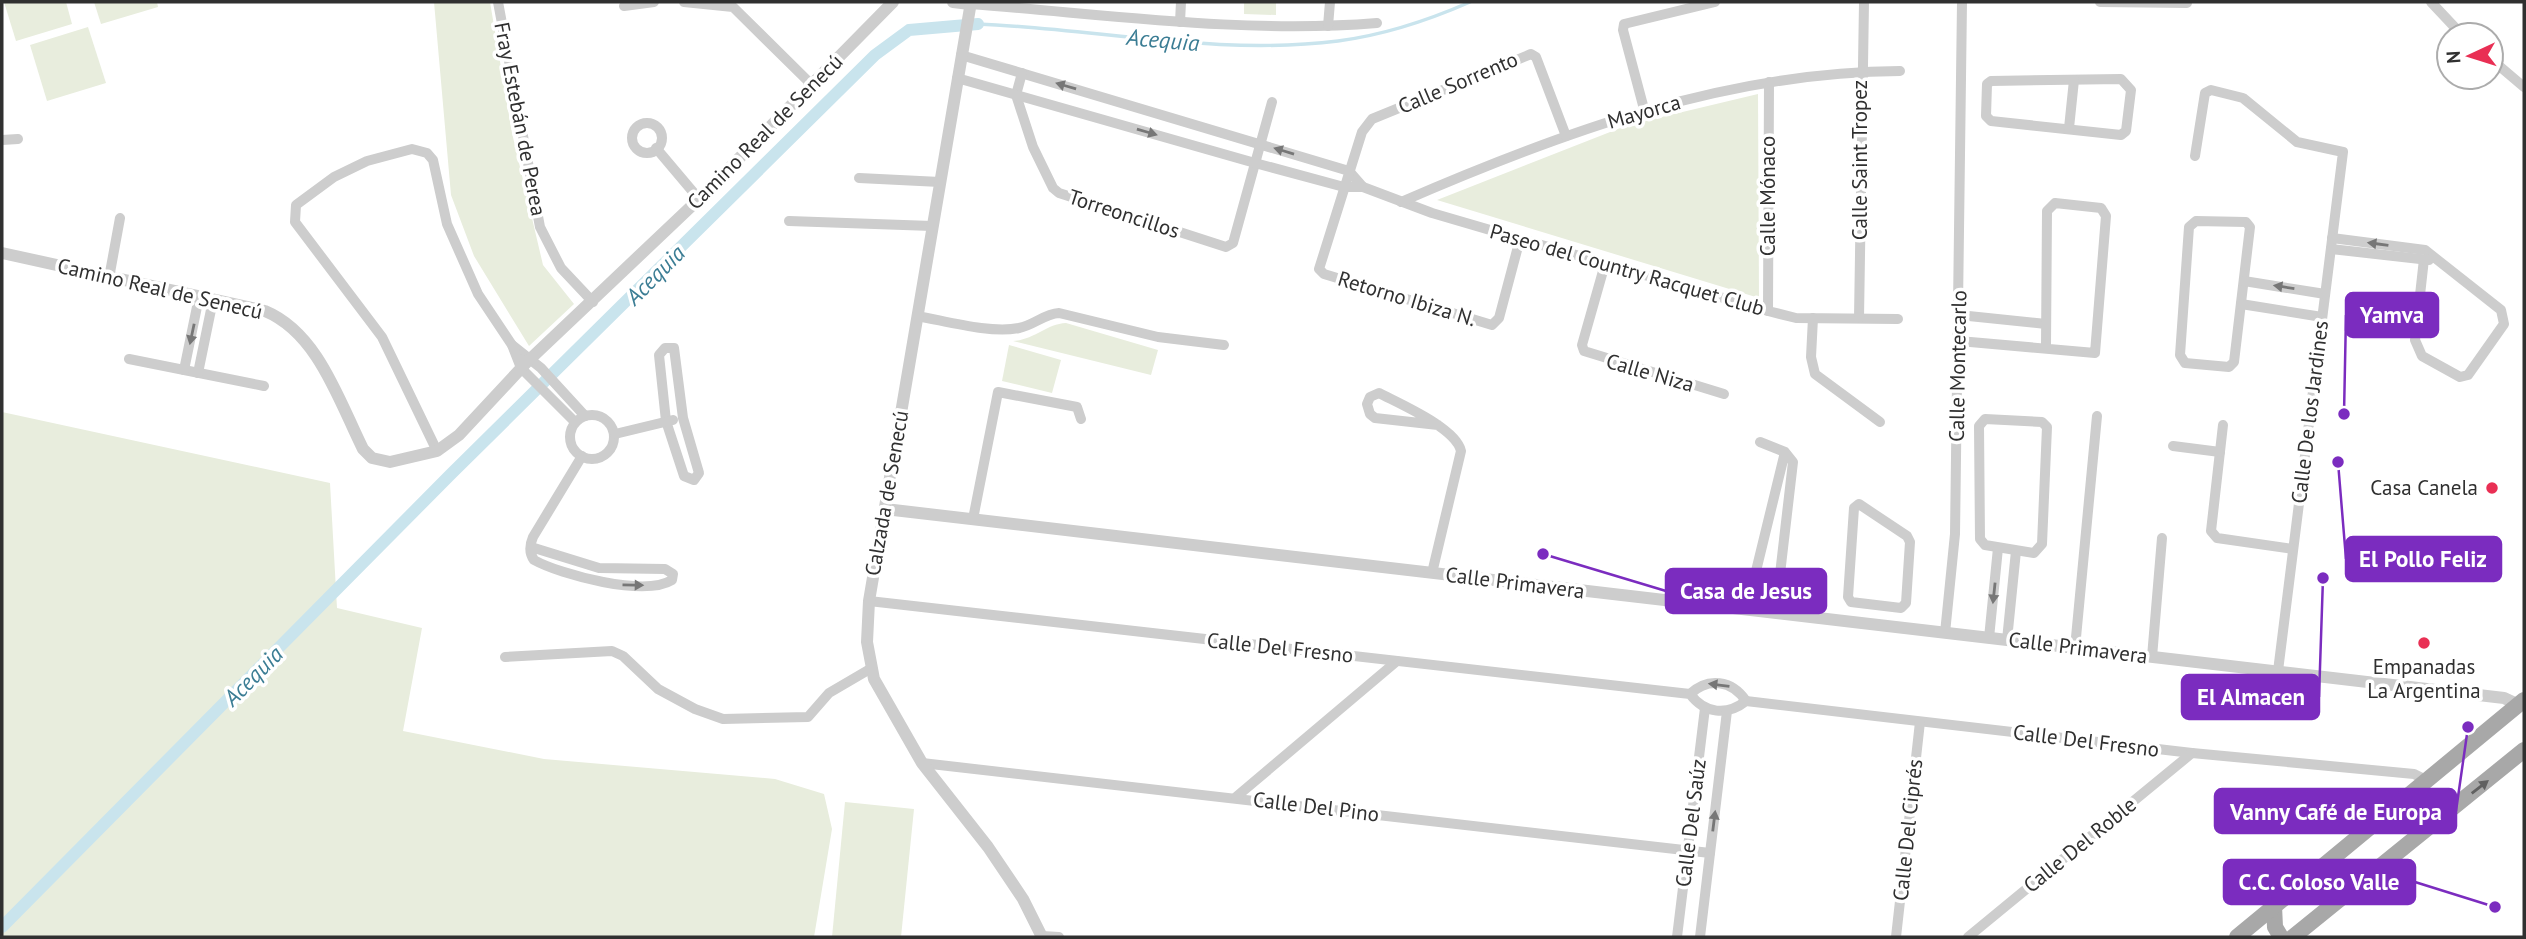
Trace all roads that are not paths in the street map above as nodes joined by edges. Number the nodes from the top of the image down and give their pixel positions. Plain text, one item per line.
1 (498, 2) edge
2 (654, 2) edge
3 (684, 2) edge
4 (893, 2) edge
5 (953, 2) edge
6 (1181, 2) edge
7 (1329, 2) edge
8 (1715, 2) edge
9 (1864, 2) edge
10 (1962, 2) edge
11 (2100, 2) edge
12 (2132, 2) edge
13 (2431, 2) edge
14 (971, 3) edge
15 (1004, 3) edge
16 (2187, 3) edge
17 (624, 6) dead end
18 (2449, 21) edge
19 (1180, 22) junction
20 (1377, 23) dead end
21 (1328, 26) junction
22 (961, 55) junction
23 (1860, 71) junction
24 (1900, 71) dead end
25 (2505, 71) edge
26 (1022, 73) junction
27 (957, 78) junction
28 (2074, 80) junction
29 (1769, 82) junction
30 (811, 84) junction
31 (2524, 87) edge
32 (1016, 95) junction
33 (1962, 99) junction
34 (1986, 99) junction
35 (1272, 102) dead end
36 (1644, 109) junction
37 (2069, 128) junction
38 (1566, 136) junction
39 (18, 139) dead end
40 (2, 140) edge
41 (1260, 144) junction
42 (656, 148) dead end
43 (2195, 156) dead end
44 (1255, 163) junction
45 (1349, 171) junction
46 (859, 178) dead end
47 (940, 182) junction
48 (1344, 187) junction
49 (1363, 187) junction
50 (699, 199) junction
51 (1401, 202) junction
52 (120, 218) dead end
53 (789, 221) dead end
54 (932, 226) junction
55 (1520, 239) junction
56 (2331, 243) junction
57 (2, 253) edge
58 (2427, 257) junction
59 (1605, 264) junction
60 (109, 278) junction
61 (2244, 281) junction
62 (2325, 294) junction
63 (199, 297) junction
64 (213, 300) junction
65 (593, 302) junction
66 (2241, 304) junction
67 (1768, 311) junction
68 (1959, 315) junction
69 (917, 316) junction
70 (2322, 317) junction
71 (1813, 318) junction
72 (1859, 318) junction
73 (1898, 319) dead end
74 (2012, 320) junction
75 (2046, 324) junction
76 (1959, 341) junction
77 (2011, 344) junction
78 (1224, 345) dead end
79 (2046, 346) junction
80 (129, 359) dead end
81 (531, 365) junction
82 (184, 370) junction
83 (198, 373) junction
84 (264, 386) dead end
85 (1724, 394) dead end
86 (585, 416) junction
87 (2097, 416) dead end
88 (682, 418) junction
89 (1081, 419) dead end
90 (666, 421) junction
91 (575, 422) junction
92 (1880, 422) dead end
93 (1438, 425) junction
94 (2223, 425) dead end
95 (615, 434) junction
96 (1760, 442) dead end
97 (2174, 446) dead end
98 (437, 452) junction
99 (1785, 452) junction
100 (2220, 452) junction
101 (582, 456) junction
102 (885, 509) junction
103 (973, 519) junction
104 (2162, 538) dead end
105 (531, 547) junction
106 (1998, 548) junction
107 (2293, 550) junction
108 (2016, 551) junction
109 (599, 568) junction
110 (1432, 573) junction
111 (1767, 577) junction
112 (597, 582) junction
113 (869, 601) junction
114 (1877, 605) junction
115 (1761, 611) junction
116 (1875, 624) junction
117 (1945, 633) junction
118 (1989, 638) junction
119 (2007, 640) junction
120 (2075, 648) junction
121 (505, 657) dead end
122 (2152, 657) junction
123 (1397, 662) junction
124 (870, 669) junction
125 (2278, 671) junction
126 (1690, 694) junction
127 (1746, 701) junction
128 (2522, 703) edge
129 (1705, 708) junction
130 (1727, 711) junction
131 (1920, 722) junction
132 (2524, 750) edge
133 (2192, 753) junction
134 (922, 763) junction
135 (2426, 780) junction
136 (1236, 797) junction
137 (1687, 850) junction
138 (1710, 853) junction
139 (2274, 906) junction
140 (1042, 936) edge
141 (1059, 937) edge
142 (1676, 937) edge
143 (1700, 937) edge
144 (1896, 937) edge
145 (1968, 937) edge
146 (2242, 937) edge
147 (2281, 937) edge
148 (2293, 937) edge

1 - 65 street, Fray Estebán de Perea
2 - 17 street
3 - 30 street
4 - 30 street, Camino Real de Senecú
5 - 14 street
6 - 19 street
7 - 21 street
8 - 36 street
9 - 23 street, Calle Saint Tropez
10 - 33 street, Calle Montecarlo
11 - 12 street
12 - 16 street
13 - 18 street
14 - 15 street
14 - 22 street, Calzada de Senecú
15 - 19 street
19 - 21 street
20 - 21 street
22 - 26 street
22 - 27 street, Calzada de Senecú
23 - 24 street, Mayorca
23 - 29 street, Mayorca
23 - 72 street, Calle Saint Tropez
25 - 31 street
26 - 32 street
41 -> 26 street
27 - 32 street, Paseo del Country Racquet Club
27 - 47 street, Calzada de Senecú
28 - 34 street
28 - 37 street
28 - 37 street
29 - 36 street, Mayorca
29 - 67 street, Calle Mónaco
30 - 50 street, Camino Real de Senecú
32 -> 44 street, Paseo del Country Racquet Club
32 - 44 street, Torreoncillos
33 - 34 street
33 - 68 street, Calle Montecarlo
34 - 37 street
35 - 41 street, Torreoncillos
36 - 38 street, Mayorca
38 - 45 street, Calle Sorrento
38 - 51 street, Mayorca
39 - 40 street
41 - 44 street, Torreoncillos
45 -> 41 street
42 - 50 street
43 - 56 street, Calle De los Jardines
44 - 48 street, Paseo del Country Racquet Club
45 - 48 street, Calle Sorrento
45 - 49 street, Paseo del Country Racquet Club
46 - 47 street
47 - 54 street, Calzada de Senecú
48 - 49 street, Paseo del Country Racquet Club
48 - 55 street, Retorno Ibiza N.
49 - 51 street, Paseo del Country Racquet Club
50 - 65 street, Camino Real de Senecú
51 - 55 street, Paseo del Country Racquet Club
52 - 60 street
53 - 54 street
54 - 69 street, Calzada de Senecú
55 - 59 street, Paseo del Country Racquet Club
56 - 58 street
56 - 62 street, Calle De los Jardines
57 - 60 street, Camino Real de Senecú
58 - 58 street
59 - 67 street, Paseo del Country Racquet Club
59 - 85 street, Calle Niza
60 - 63 street, Camino Real de Senecú
62 -> 61 street
61 - 66 street
61 - 66 street
62 - 70 street, Calle De los Jardines
63 - 64 street, Camino Real de Senecú
63 -> 82 street
64 - 83 street
64 - 98 street, Camino Real de Senecú
65 - 81 street, Camino Real de Senecú
66 - 70 street
67 - 71 street, Paseo del Country Racquet Club
68 - 74 street
68 - 76 street, Calle Montecarlo
69 - 78 street
69 - 102 street, Calzada de Senecú
70 - 107 street, Calle De los Jardines
71 - 72 street, Paseo del Country Racquet Club
71 - 92 street
72 - 73 street, Paseo del Country Racquet Club
74 - 75 street
74 - 77 street
75 - 79 street
75 - 79 street
76 - 77 street
76 - 117 street, Calle Montecarlo
77 - 79 street
80 - 82 street
81 - 86 street
81 - 91 street
81 - 98 street, Camino Real de Senecú
81 - 98 street
82 - 83 street
83 - 84 street
86 - 91 street
86 - 95 street
87 - 120 street
88 - 90 street
88 - 90 street
88 - 90 street
89 - 103 street
90 - 95 street
91 - 101 street
93 - 93 street
93 - 110 street
94 - 100 street
95 - 101 street
96 - 99 street
97 - 100 street
99 - 111 street
99 - 111 street
100 - 107 street
101 - 105 street
102 - 103 street, Calle Primavera
102 - 113 street, Calzada de Senecú
103 - 110 street, Calle Primavera
104 - 122 street
105 - 109 street
105 - 112 street
106 - 108 street
106 - 108 street
106 -> 118 street
107 - 125 street, Calle De los Jardines
108 - 119 street
109 - 112 street
112 -> 109 street
110 - 115 street, Calle Primavera
111 - 115 street
113 - 123 street, Calle Del Fresno
113 - 124 street, Calzada de Senecú
114 - 114 street
114 - 116 street
115 - 116 street, Calle Primavera
116 - 117 street, Calle Primavera
117 - 118 street, Calle Primavera
118 - 119 street, Calle Primavera
119 - 120 street, Calle Primavera
120 - 122 street, Calle Primavera
121 - 124 street
122 - 125 street, Calle Primavera
123 - 126 street, Calle Del Fresno
123 - 136 street
124 - 134 street, Calzada de Senecú
125 - 128 street, Calle Primavera
127 -> 126 street, Calle Del Fresno
126 - 129 street
127 - 130 street
127 - 131 street, Calle Del Fresno
128 - 135 main road
129 - 130 street
129 - 137 street, Calle Del Saúz
138 -> 130 street, Calle Del Saúz
131 - 133 street, Calle Del Fresno
131 - 144 street, Calle Del Ciprés
148 -> 132 main road
133 - 135 street, Calle Del Fresno
133 - 145 street, Calle Del Roble
134 - 136 street, Calle Del Pino
134 - 140 street, Calzada de Senecú
135 - 139 main road
136 - 137 street, Calle Del Pino
137 - 138 street, Calle Del Pino
137 - 142 street, Calle Del Saúz
138 - 143 street, Calle Del Saúz
139 - 146 main road
139 - 147 main road
140 - 141 street

